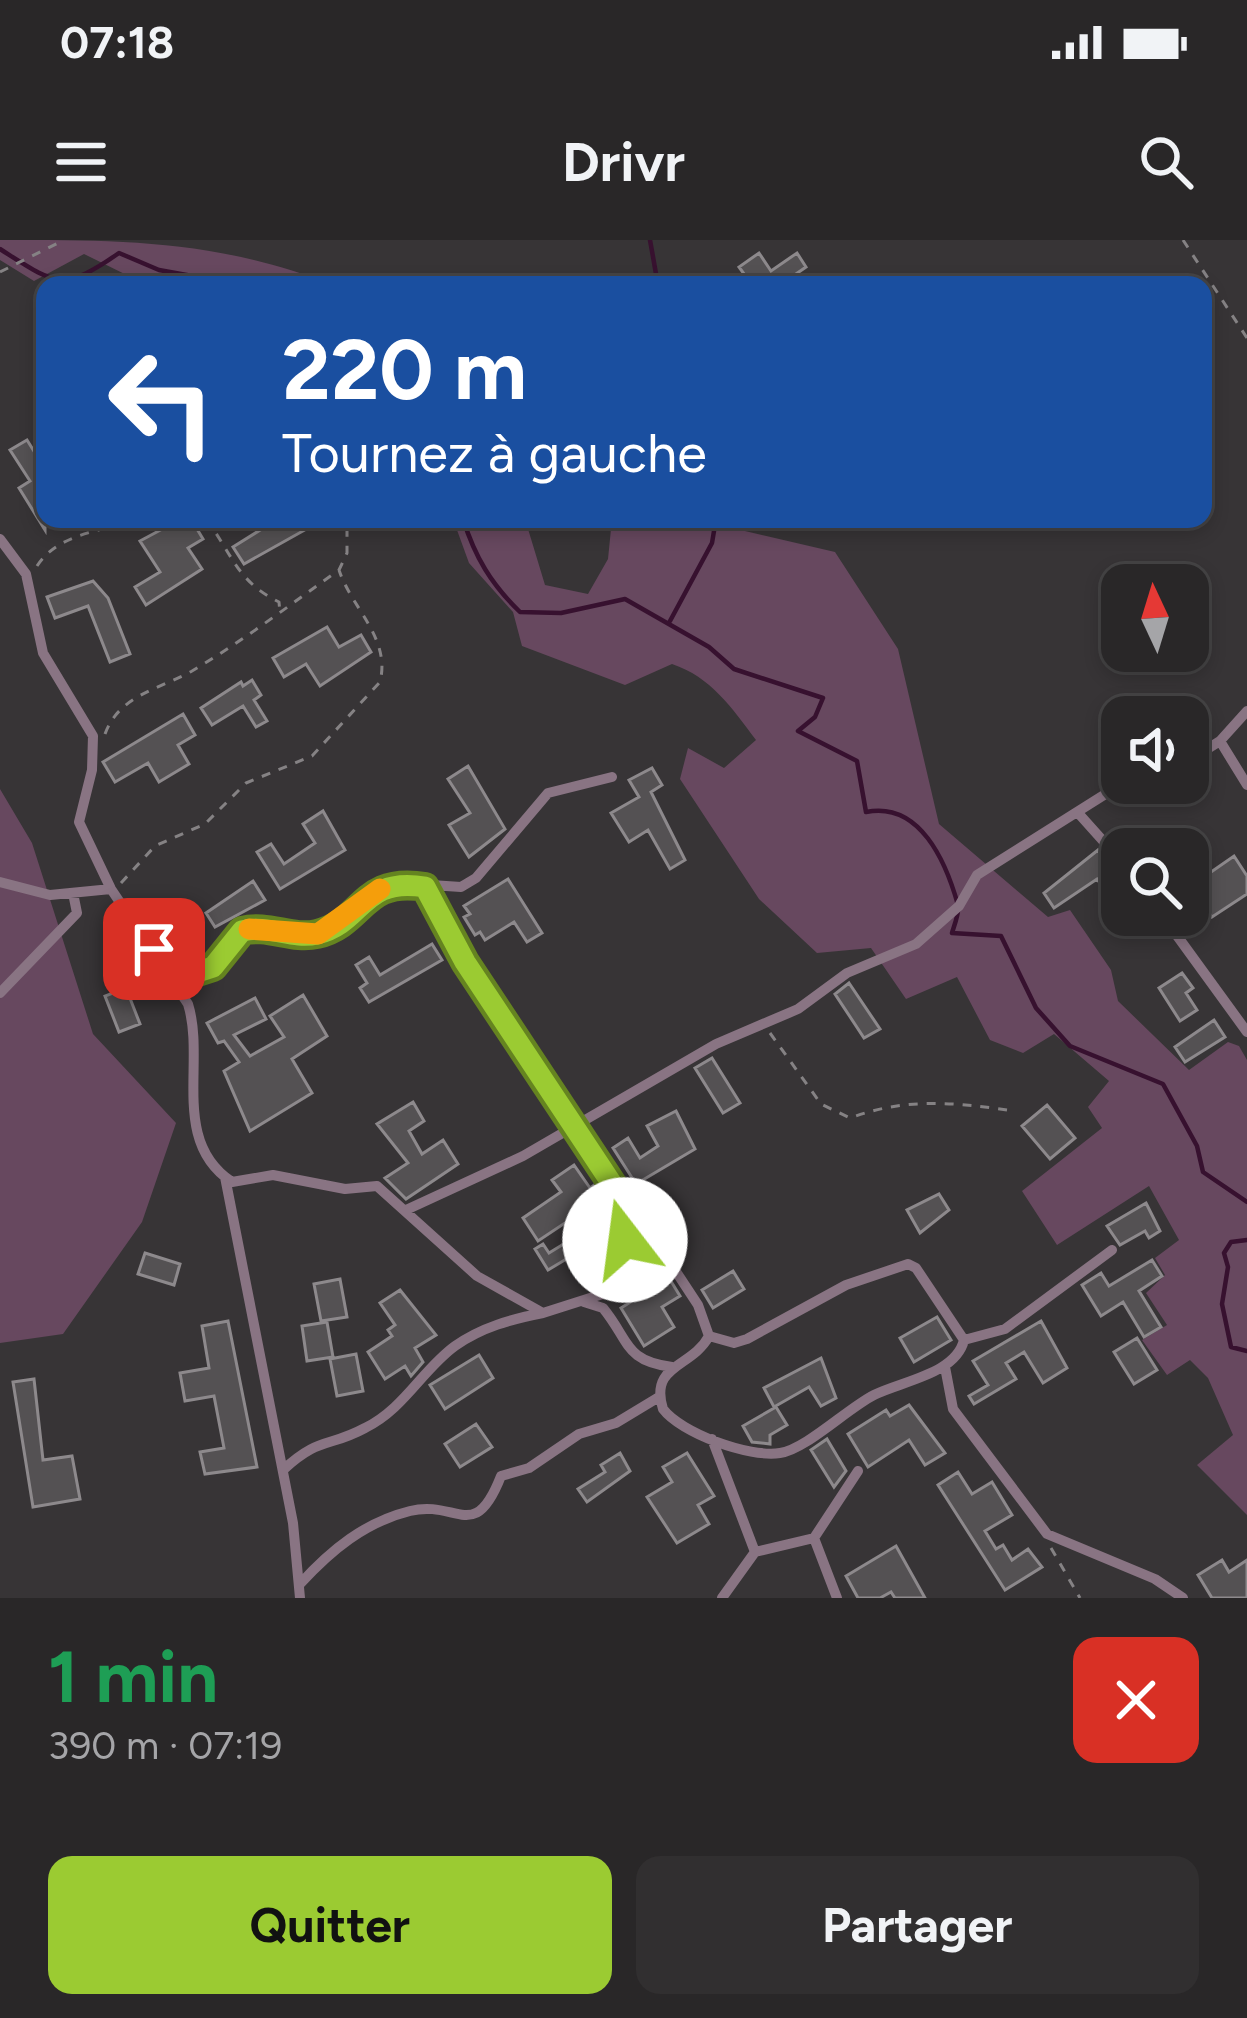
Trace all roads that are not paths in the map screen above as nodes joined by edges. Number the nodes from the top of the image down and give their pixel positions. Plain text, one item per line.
1 (0, 538) edge
2 (1247, 711) edge
3 (1220, 741) junction
4 (1209, 748) edge
5 (612, 777) dead end
6 (1247, 784) edge
7 (1101, 798) edge
8 (1078, 814) junction
9 (1101, 839) edge
10 (0, 886) edge
11 (425, 887) junction
12 (111, 889) junction
13 (73, 893) junction
14 (1177, 936) edge
15 (176, 979) junction
16 (0, 993) edge
17 (1247, 1032) edge
18 (571, 1129) junction
19 (225, 1177) junction
20 (620, 1196) junction
21 (406, 1210) junction
22 (1112, 1250) dead end
23 (584, 1302) junction
24 (543, 1312) junction
25 (710, 1336) junction
26 (964, 1340) junction
27 (672, 1367) junction
28 (945, 1367) junction
29 (659, 1397) junction
30 (712, 1439) junction
31 (283, 1470) junction
32 (858, 1471) dead end
33 (814, 1538) junction
34 (755, 1552) junction
35 (300, 1584) junction
36 (300, 1598) edge
37 (722, 1598) edge
38 (837, 1598) edge
39 (1183, 1598) edge

1 - 12 street
2 - 3 street
3 - 4 street
3 - 6 street
5 - 11 street
7 - 8 street
8 - 9 street
8 - 18 street
10 - 13 street
11 - 15 street
11 - 18 street
12 - 13 street
12 - 15 street
13 - 16 street
14 - 17 street
15 - 19 street
18 - 20 street
18 - 21 street
19 - 21 street
19 - 31 street
20 - 23 street
20 - 25 street
21 - 24 street
22 - 26 street
23 - 24 street
23 - 27 street
24 - 31 street
25 - 26 street
25 - 27 street
26 - 28 street
27 - 29 street
28 - 30 street
28 - 39 street
29 - 30 street
29 - 35 street
30 - 34 street
31 - 35 street
32 - 33 street
33 - 34 street
33 - 38 street
34 - 37 street
35 - 36 street

